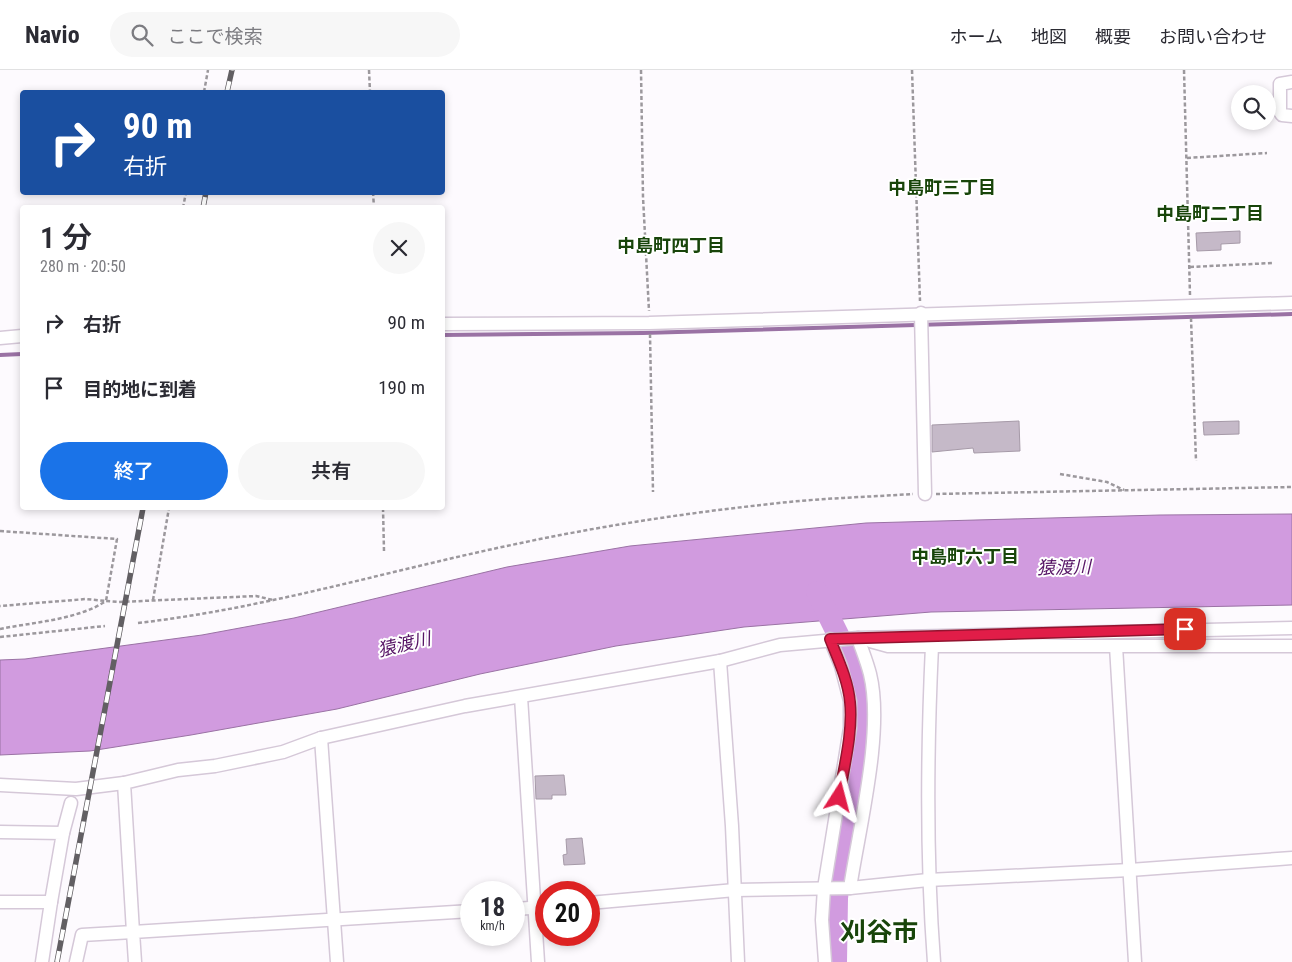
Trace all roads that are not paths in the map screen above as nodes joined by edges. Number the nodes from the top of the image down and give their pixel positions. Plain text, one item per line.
1 (1292, 82) edge
2 (1292, 116) edge
3 (1292, 303) edge
4 (921, 315) junction
5 (445, 324) edge
6 (20, 336) edge
7 (0, 338) edge
8 (925, 494) road end
9 (1292, 628) edge
10 (858, 638) junction
11 (830, 639) junction
12 (932, 646) junction
13 (1116, 646) junction
14 (1292, 646) edge
15 (720, 661) junction
16 (521, 697) junction
17 (322, 738) junction
18 (124, 783) junction
19 (0, 785) edge
20 (71, 803) dead end
21 (0, 832) edge
22 (63, 833) junction
23 (1292, 858) edge
24 (1130, 870) junction
25 (928, 880) junction
26 (538, 881) edge
27 (849, 888) junction
28 (824, 889) junction
29 (734, 890) junction
30 (0, 902) edge
31 (51, 902) junction
32 (600, 902) edge
33 (460, 912) edge
34 (335, 919) junction
35 (133, 932) junction
36 (539, 946) edge
37 (42, 962) edge
38 (76, 962) edge
39 (134, 962) edge
40 (337, 962) edge
41 (538, 962) edge
42 (738, 962) edge
43 (825, 962) edge
44 (934, 962) edge
45 (1135, 962) edge

1 - 2 street
3 - 4 street
4 - 5 street
4 - 8 street
6 - 7 street
9 - 10 street
10 - 11 street
10 - 12 street
10 - 27 street
11 - 15 street
11 - 28 street
12 - 13 street
12 - 25 street
13 - 14 street
13 - 24 street
15 - 16 street
15 - 29 street
16 - 17 street
16 - 26 street
17 - 18 street
17 - 34 street
18 - 19 street
18 - 35 street
20 - 22 street
21 - 22 street
22 - 31 street
23 - 24 street
24 - 25 street
24 - 45 street
25 - 27 street
25 - 44 street
27 - 28 street
28 - 29 street
28 - 43 street
29 - 32 street
29 - 42 street
30 - 31 street
31 - 37 street
33 - 34 street
34 - 35 street
34 - 40 street
35 - 38 street
35 - 39 street
36 - 41 street

